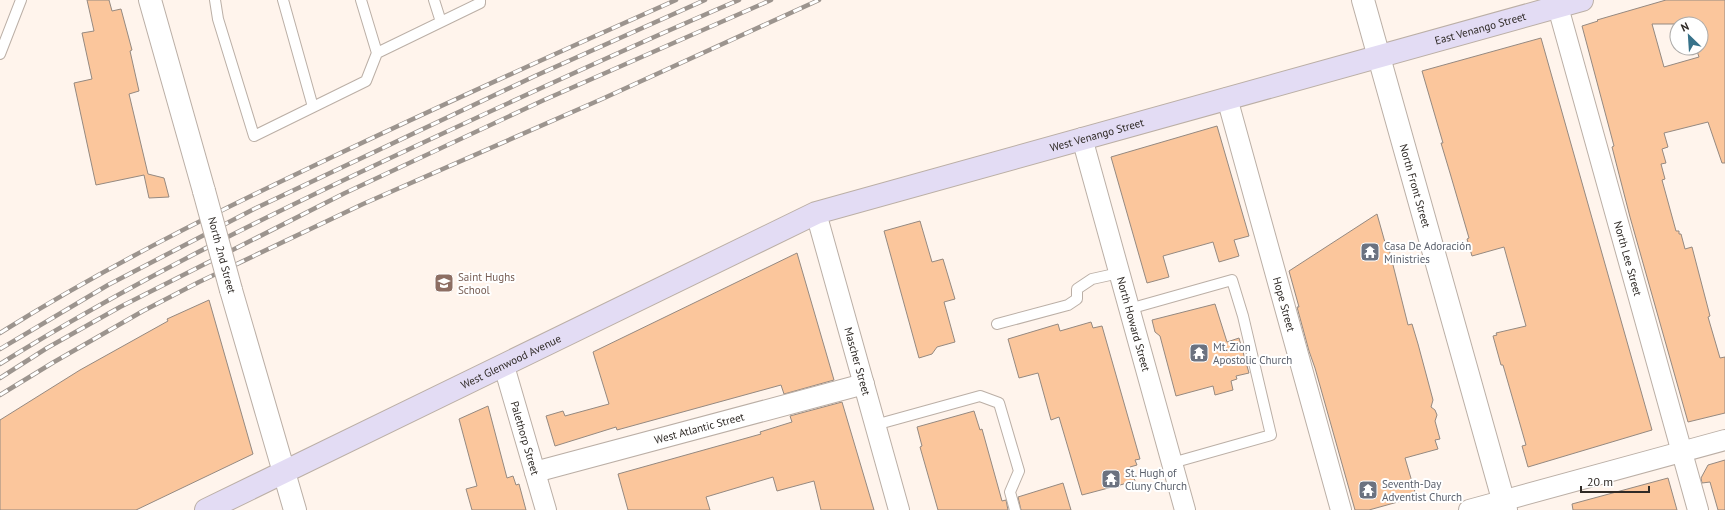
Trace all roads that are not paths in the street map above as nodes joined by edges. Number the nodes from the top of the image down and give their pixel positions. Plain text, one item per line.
1 (21, 0) edge
2 (150, 0) edge
3 (214, 0) edge
4 (282, 0) edge
5 (361, 0) edge
6 (434, 0) edge
7 (480, 0) edge
8 (1363, 0) edge
9 (1582, 0) edge
10 (1558, 7) junction
11 (441, 22) junction
12 (377, 53) junction
13 (0, 54) edge
14 (1379, 57) junction
15 (1227, 98) junction
16 (313, 107) junction
17 (1082, 138) junction
18 (816, 213) junction
19 (1119, 273) junction
20 (1129, 309) junction
21 (997, 324) dead end
22 (504, 366) junction
23 (864, 384) junction
24 (876, 425) junction
25 (1725, 440) edge
26 (1682, 452) junction
27 (1172, 463) junction
28 (284, 472) junction
29 (536, 472) junction
30 (1504, 506) edge
31 (206, 510) edge
32 (295, 510) edge
33 (546, 510) edge
34 (899, 510) edge
35 (1015, 510) edge
36 (1186, 510) edge
37 (1341, 510) edge
38 (1469, 510) edge
39 (1698, 510) edge

1 - 13 lane
2 - 28 street, North 2nd Street, bridge
3 - 16 lane
4 - 16 lane
5 - 12 lane
6 - 11 lane
7 - 11 lane
8 - 14 street, North Front Street
9 - 10 main road, East Venango Street
10 - 14 main road, East Venango Street
10 - 26 street, North Lee Street
11 - 12 lane
12 - 16 lane
14 - 15 main road, West Venango Street
14 - 30 street, North Front Street
15 - 17 main road, West Venango Street
15 - 37 street, Hope Street
17 - 18 main road, West Venango Street
17 - 19 street, North Howard Street
18 - 22 main road, West Glenwood Avenue
18 - 23 street, Mascher Street
19 - 20 street, North Howard Street
19 - 21 lane
20 - 27 street, North Howard Street
20 - 27 lane
22 - 28 main road, West Glenwood Avenue
22 - 29 street, Palethorp Street
23 - 24 street, Mascher Street
23 - 29 street, West Atlantic Street
24 - 34 street, Mascher Street
24 - 35 lane
25 - 26 street
26 - 30 street
26 - 39 street, North Lee Street
27 - 36 street, North Howard Street
28 - 31 main road, West Glenwood Avenue
28 - 32 street, North 2nd Street
29 - 33 street, Palethorp Street
30 - 38 street

